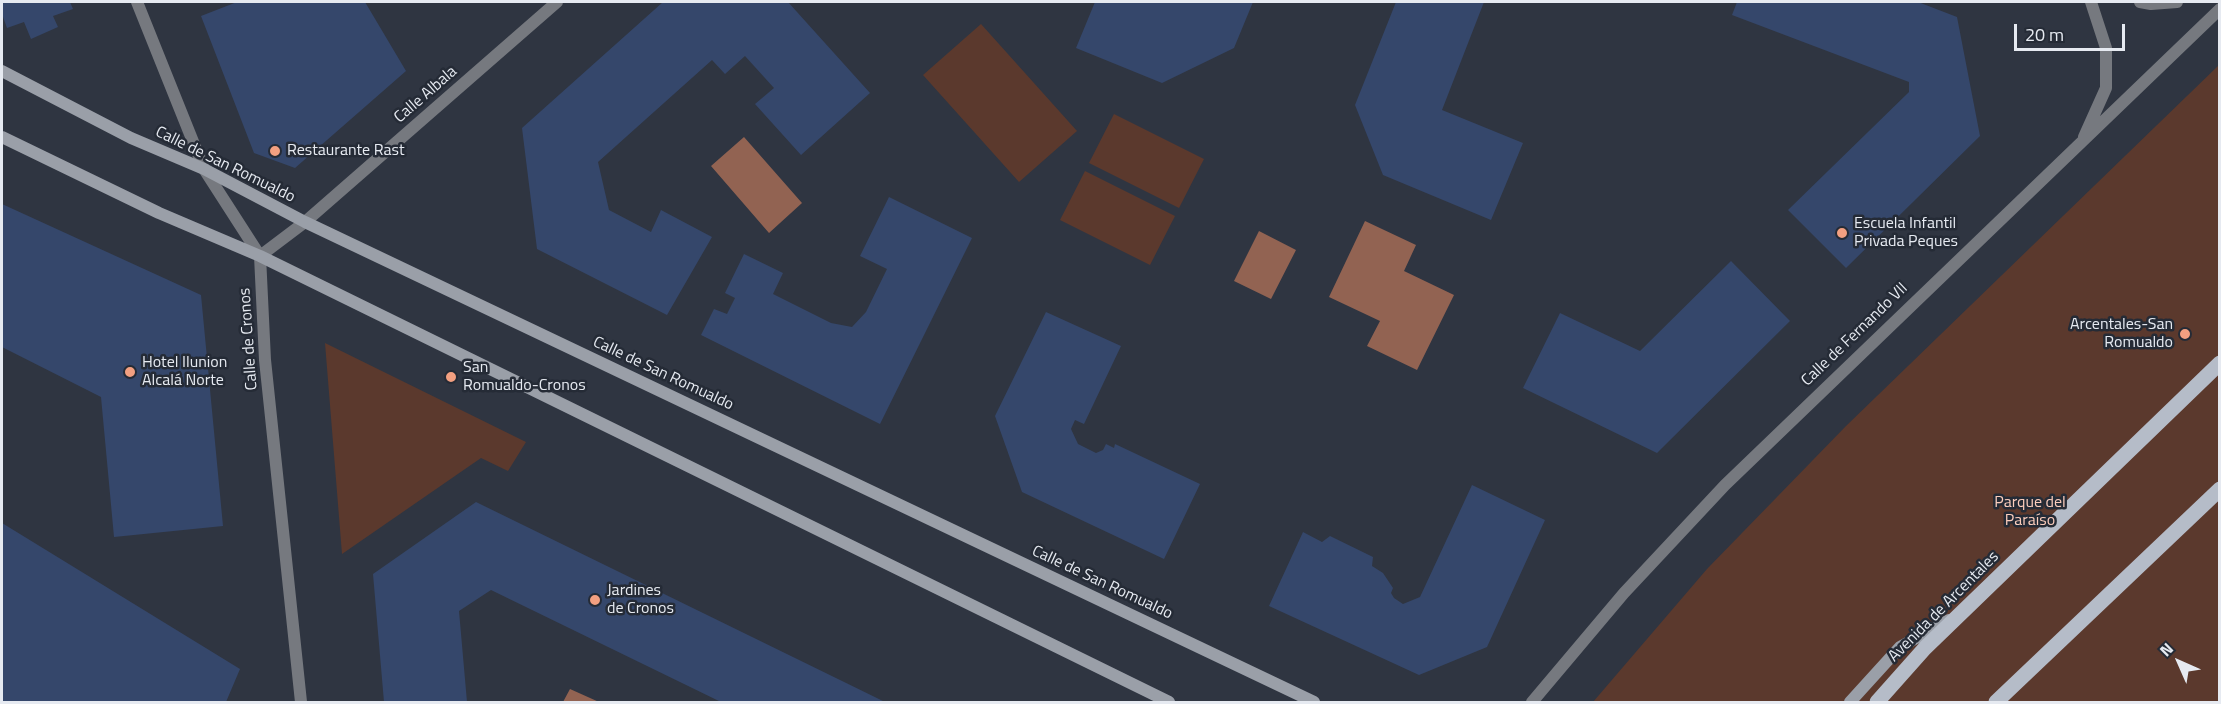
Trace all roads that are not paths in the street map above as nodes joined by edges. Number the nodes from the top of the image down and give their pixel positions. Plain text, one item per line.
1 (136, 2) edge
2 (557, 2) edge
3 (2091, 2) edge
4 (2140, 2) edge
5 (2177, 2) edge
6 (2220, 9) edge
7 (2, 70) edge
8 (2, 137) edge
9 (2082, 142) junction
10 (204, 169) junction
11 (305, 222) junction
12 (260, 256) junction
13 (2220, 363) edge
14 (2220, 489) edge
15 (1963, 612) junction
16 (301, 702) edge
17 (1168, 702) edge
18 (1314, 702) edge
19 (1532, 702) edge
20 (1850, 702) edge
21 (1877, 702) edge
22 (1996, 702) edge

1 - 10 street, Calle de Cronos
2 - 11 street, Calle Albala
3 - 9 street
4 - 5 street
6 - 9 street, Calle de Fernando VII
7 - 10 main road, Calle de San Romualdo
8 - 12 main road
9 - 19 street, Calle de Fernando VII
10 - 11 main road, Calle de San Romualdo
10 - 12 street, Calle de Cronos
11 - 12 street, Calle Albala
11 - 18 main road, Calle de San Romualdo
12 - 16 street, Calle de Cronos
12 - 17 main road
13 - 15 main road, Avenida de Arcentales
14 - 22 main road
15 - 20 main road
15 - 21 main road, Avenida de Arcentales

